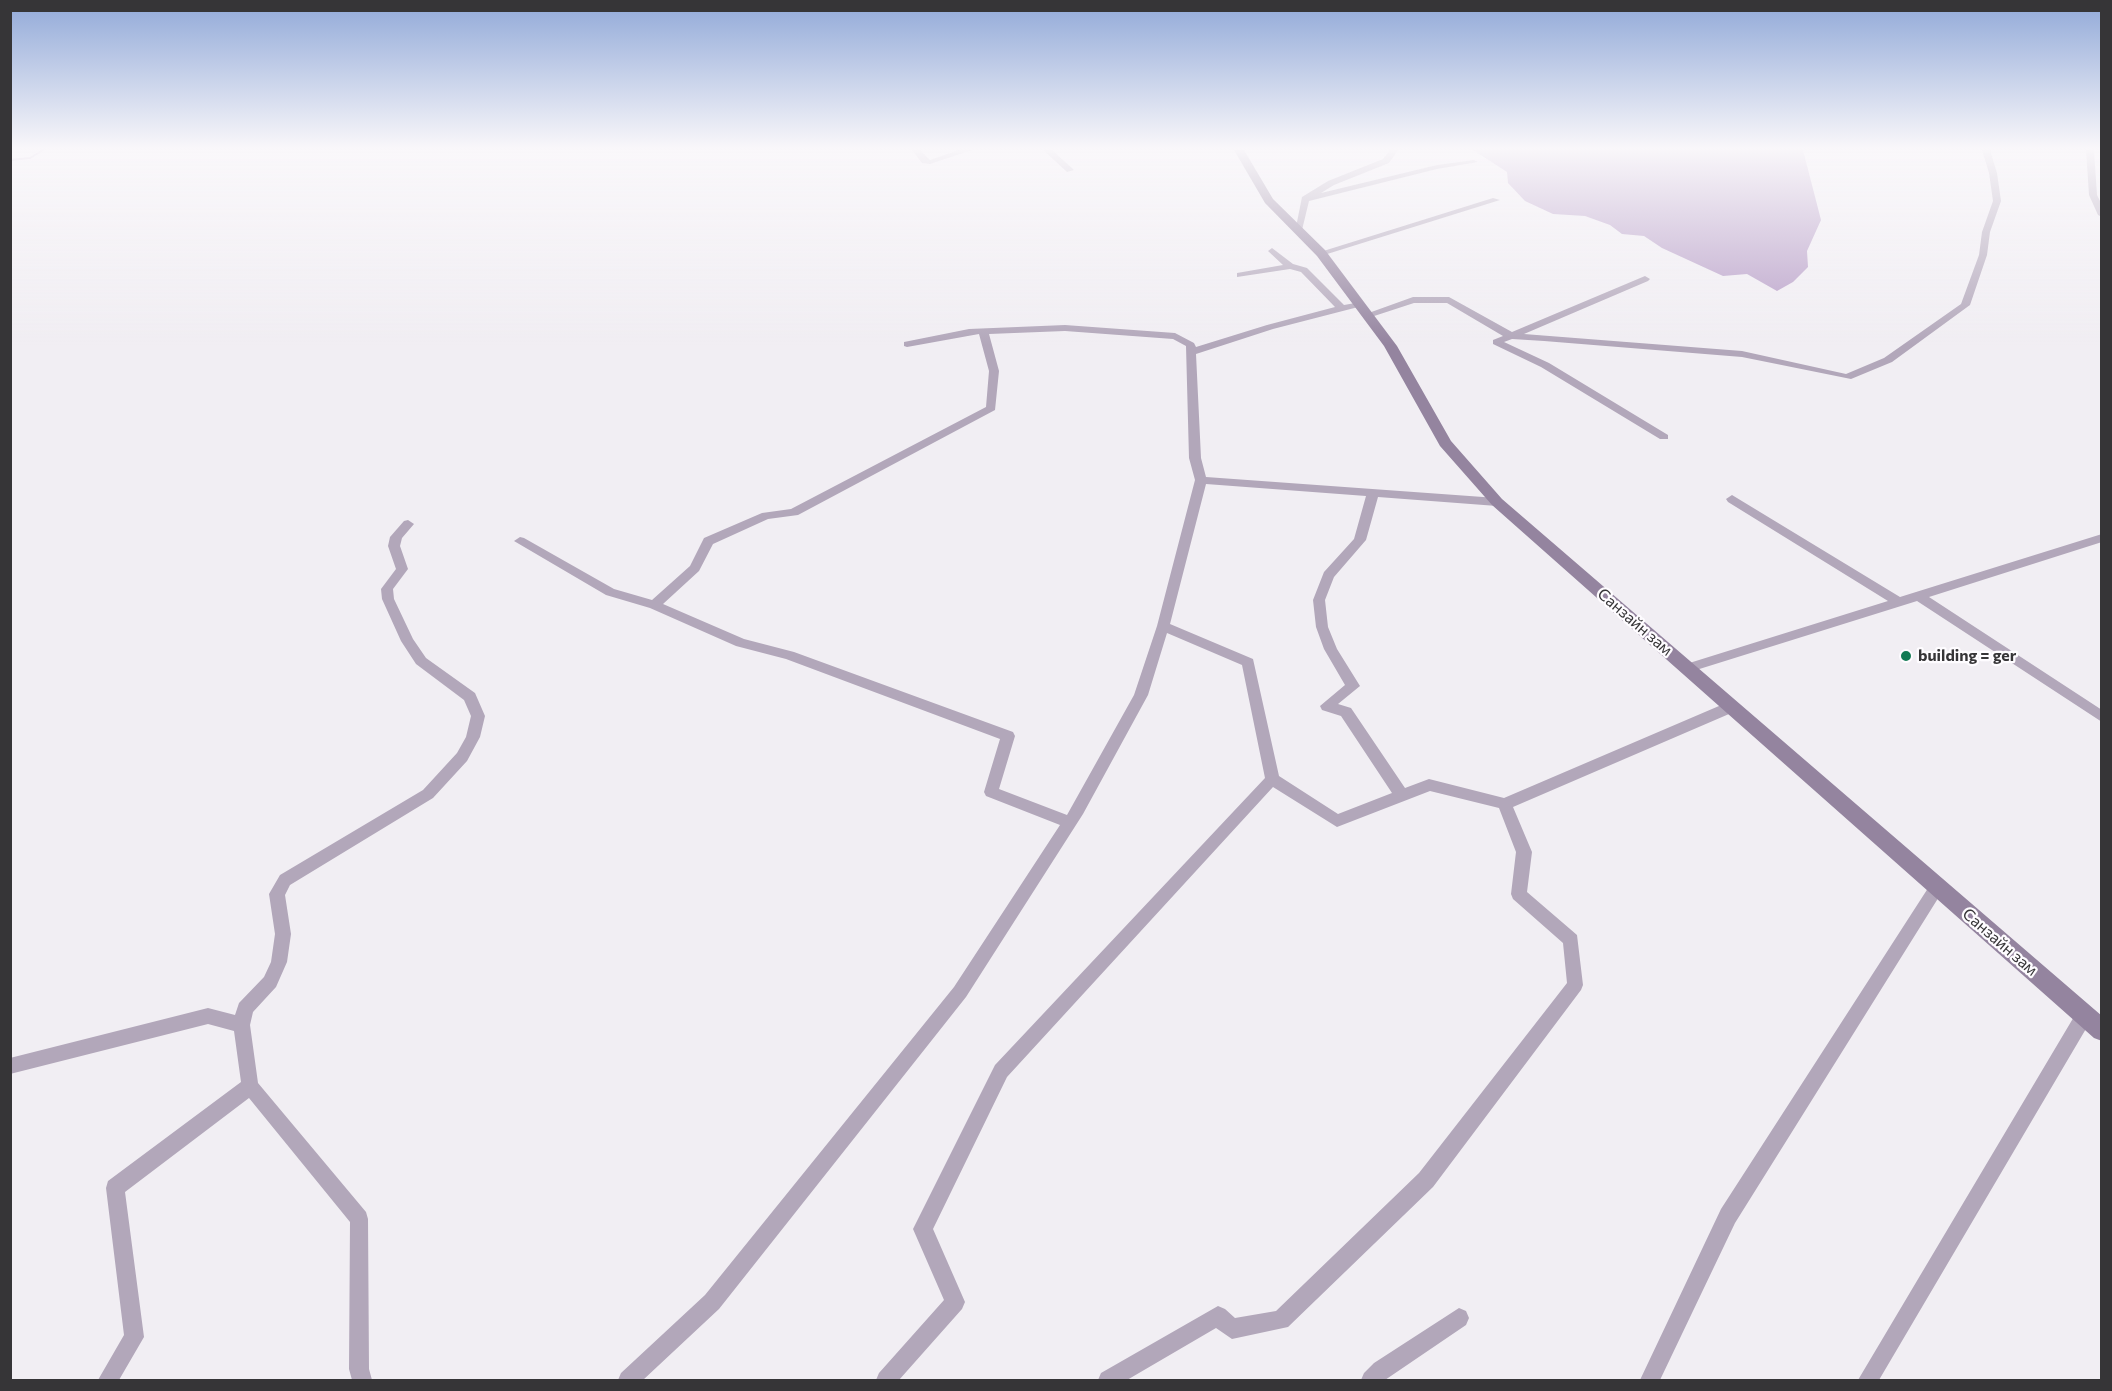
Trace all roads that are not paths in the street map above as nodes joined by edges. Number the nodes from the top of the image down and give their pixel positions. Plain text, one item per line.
1 (1283, 215) edge
2 (1301, 215) edge
3 (1447, 215) edge
4 (1992, 215) edge
5 (1298, 230) junction
6 (1272, 251) dead end
7 (1321, 253) junction
8 (1290, 266) junction
9 (1240, 275) dead end
10 (1645, 279) dead end
11 (1342, 308) junction
12 (1364, 310) junction
13 (983, 332) junction
14 (1511, 336) junction
15 (907, 344) dead end
16 (1192, 352) junction
17 (1664, 437) dead end
18 (1201, 480) junction
19 (1373, 492) junction
20 (1732, 499) dead end
21 (1497, 502) junction
22 (408, 524) dead end
23 (2102, 538) edge
24 (520, 541) dead end
25 (1919, 596) junction
26 (1899, 602) junction
27 (654, 605) junction
28 (1163, 626) junction
29 (1688, 668) junction
30 (1731, 707) junction
31 (2102, 717) edge
32 (1272, 779) junction
33 (1401, 796) junction
34 (1505, 804) junction
35 (1070, 822) junction
36 (1937, 887) junction
37 (2084, 1016) junction
38 (242, 1025) junction
39 (2102, 1031) edge
40 (10, 1066) edge
41 (250, 1086) junction
42 (1459, 1317) dead end
43 (108, 1380) edge
44 (362, 1380) edge
45 (628, 1380) edge
46 (886, 1380) edge
47 (1108, 1380) edge
48 (1371, 1380) edge
49 (1650, 1380) edge
50 (1868, 1380) edge

1 - 5 main road, Санзайн зам
2 - 5 street
3 - 7 street
4 - 14 street
5 - 7 main road, Санзайн зам
6 - 8 street
7 - 12 main road, Санзайн зам
8 - 9 street
8 - 11 street
10 - 14 street
11 - 12 street
11 - 16 street
12 - 14 street
12 - 21 main road, Санзайн зам
13 - 15 street
13 - 16 street
13 - 27 street
14 - 17 street
16 - 18 street
18 - 19 street
18 - 28 street
19 - 21 street
19 - 33 street
20 - 26 street
21 - 29 main road, Санзайн зам
22 - 38 street
23 - 25 street
24 - 27 street
25 - 26 street
25 - 31 street
26 - 29 street
27 - 35 street
28 - 32 street
28 - 35 street
29 - 30 main road, Санзайн зам
30 - 34 street
30 - 36 main road, Санзайн зам
32 - 33 street
32 - 46 street
33 - 34 street
34 - 47 street
35 - 45 street
36 - 37 main road, Санзайн зам
36 - 49 street
37 - 39 main road, Санзайн зам
37 - 50 street
38 - 40 street
38 - 41 street
41 - 43 street
41 - 44 street
42 - 48 street

